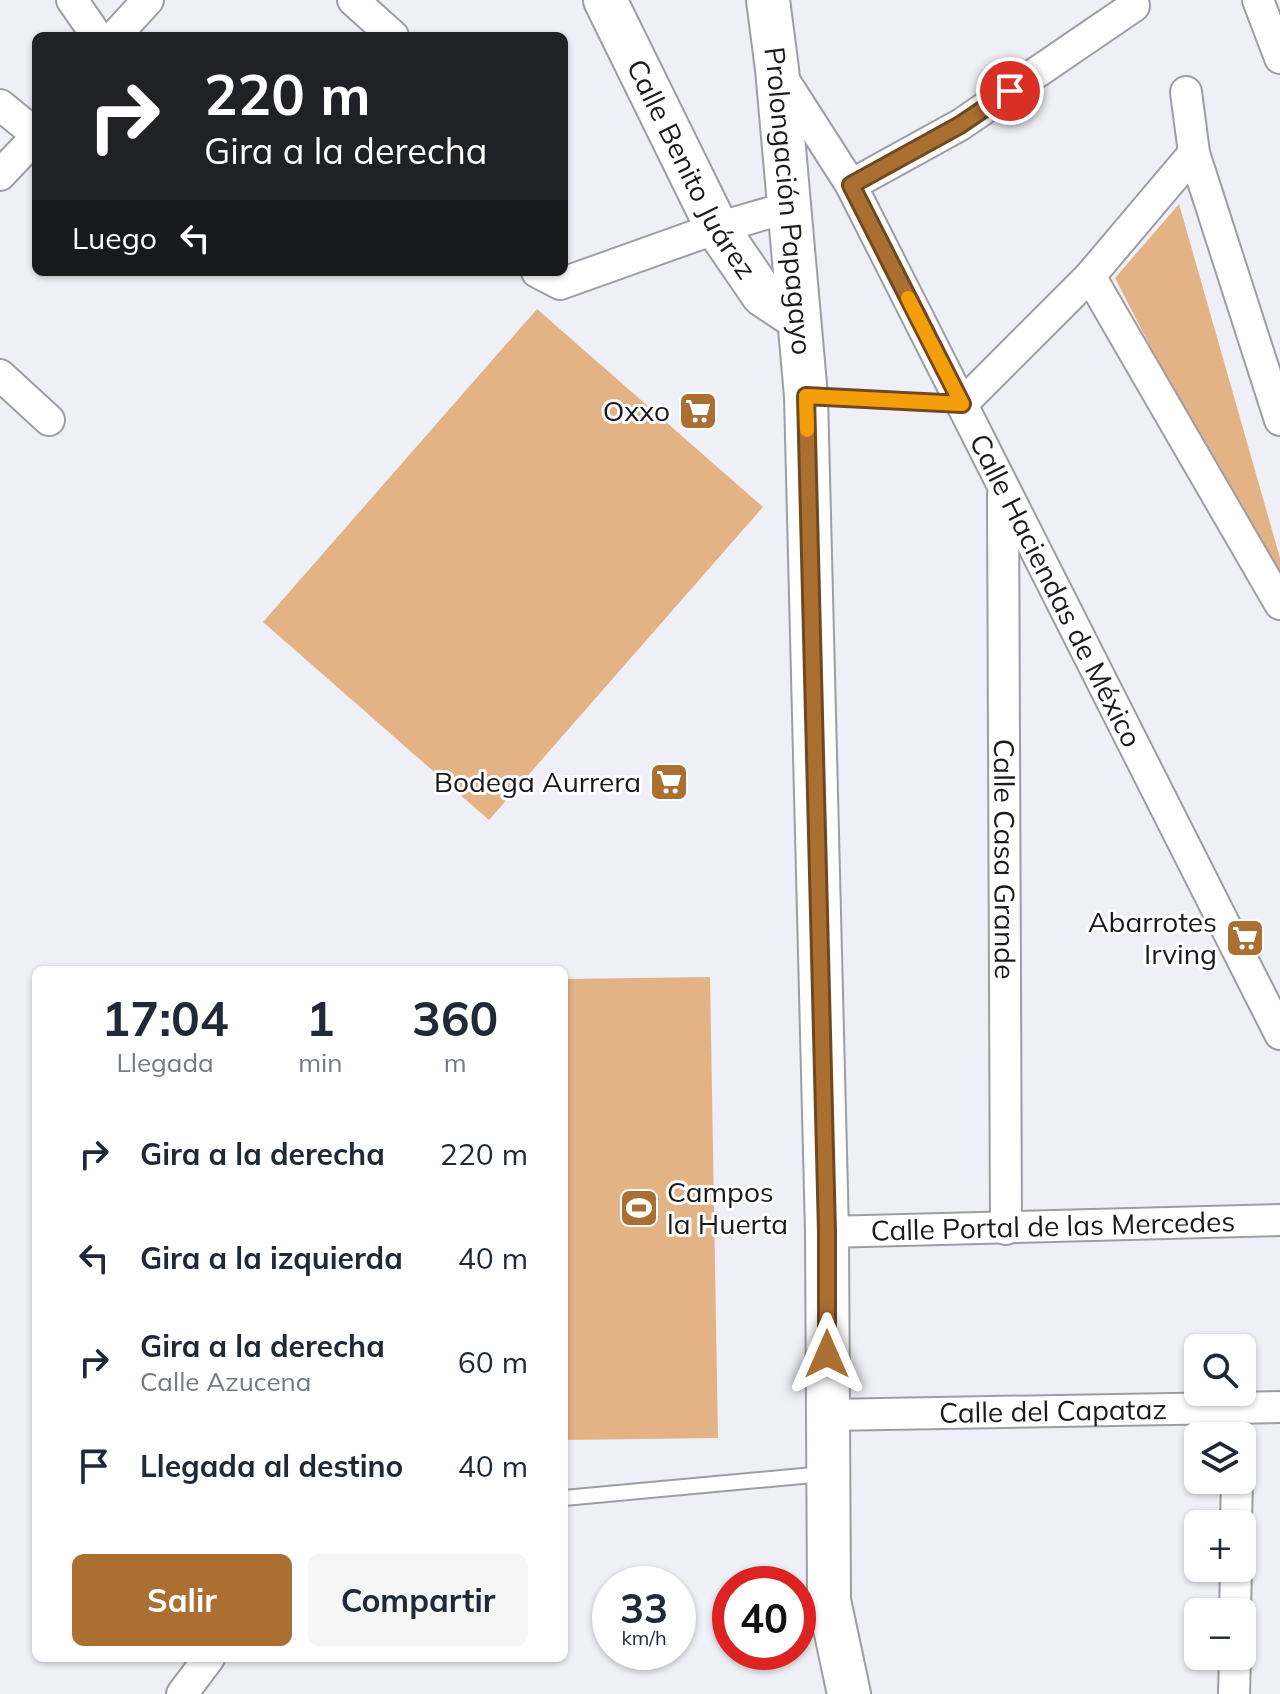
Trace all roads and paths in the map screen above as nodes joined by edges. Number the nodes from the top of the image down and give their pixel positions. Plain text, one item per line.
1 (72, 0) edge
2 (148, 0) edge
3 (353, 0) edge
4 (605, 0) edge
5 (768, 0) edge
6 (1258, 0) edge
7 (1134, 6) dead end
8 (94, 32) edge
9 (119, 32) edge
10 (389, 32) edge
11 (1280, 58) edge
12 (777, 69) junction
13 (1186, 92) dead end
14 (0, 105) edge
15 (32, 133) edge
16 (32, 140) edge
17 (1194, 153) junction
18 (0, 175) edge
19 (851, 185) junction
20 (789, 207) junction
21 (717, 228) junction
22 (543, 276) edge
23 (1090, 276) junction
24 (799, 319) junction
25 (0, 375) edge
26 (806, 396) junction
27 (962, 404) junction
28 (49, 420) dead end
29 (1280, 420) edge
30 (1003, 489) junction
31 (1280, 604) edge
32 (1280, 1034) edge
33 (1280, 1220) edge
34 (1006, 1229) junction
35 (827, 1232) junction
36 (1280, 1407) edge
37 (827, 1415) junction
38 (1238, 1422) edge
39 (828, 1474) junction
40 (568, 1498) edge
41 (206, 1662) edge
42 (1235, 1670) edge
43 (182, 1694) edge
44 (849, 1694) edge
45 (1234, 1694) edge

1 - 8 street
2 - 9 street
3 - 10 street
4 - 21 street, Calle Benito Juárez
5 - 12 street, Prolongación Papagayo
6 - 11 street
7 - 19 street
12 - 19 street, Calle Haciendas de México
12 - 20 street, Prolongación Papagayo
13 - 17 street
14 - 15 street
16 - 18 street
17 - 23 street
17 - 29 street
19 - 27 street, Calle Haciendas de México
20 - 21 street
20 - 24 street, Prolongación Papagayo
21 - 22 street
21 - 24 street, Calle Benito Juárez
23 - 27 street
23 - 31 street
24 - 26 street, Prolongación Papagayo
25 - 28 street
26 - 27 lane
26 - 35 street, Prolongación Papagayo
27 - 30 street, Calle Haciendas de México
30 - 32 street, Calle Haciendas de México
30 - 34 street, Calle Casa Grande
33 - 34 street, Calle Portal de las Mercedes
34 - 35 street, Calle Portal de las Mercedes
35 - 37 street, Prolongación Papagayo
36 - 38 street, Calle del Capataz
37 - 38 street, Calle del Capataz
37 - 39 street, Prolongación Papagayo
39 - 40 lane
39 - 44 street, Prolongación Papagayo
41 - 43 street
42 - 45 street

